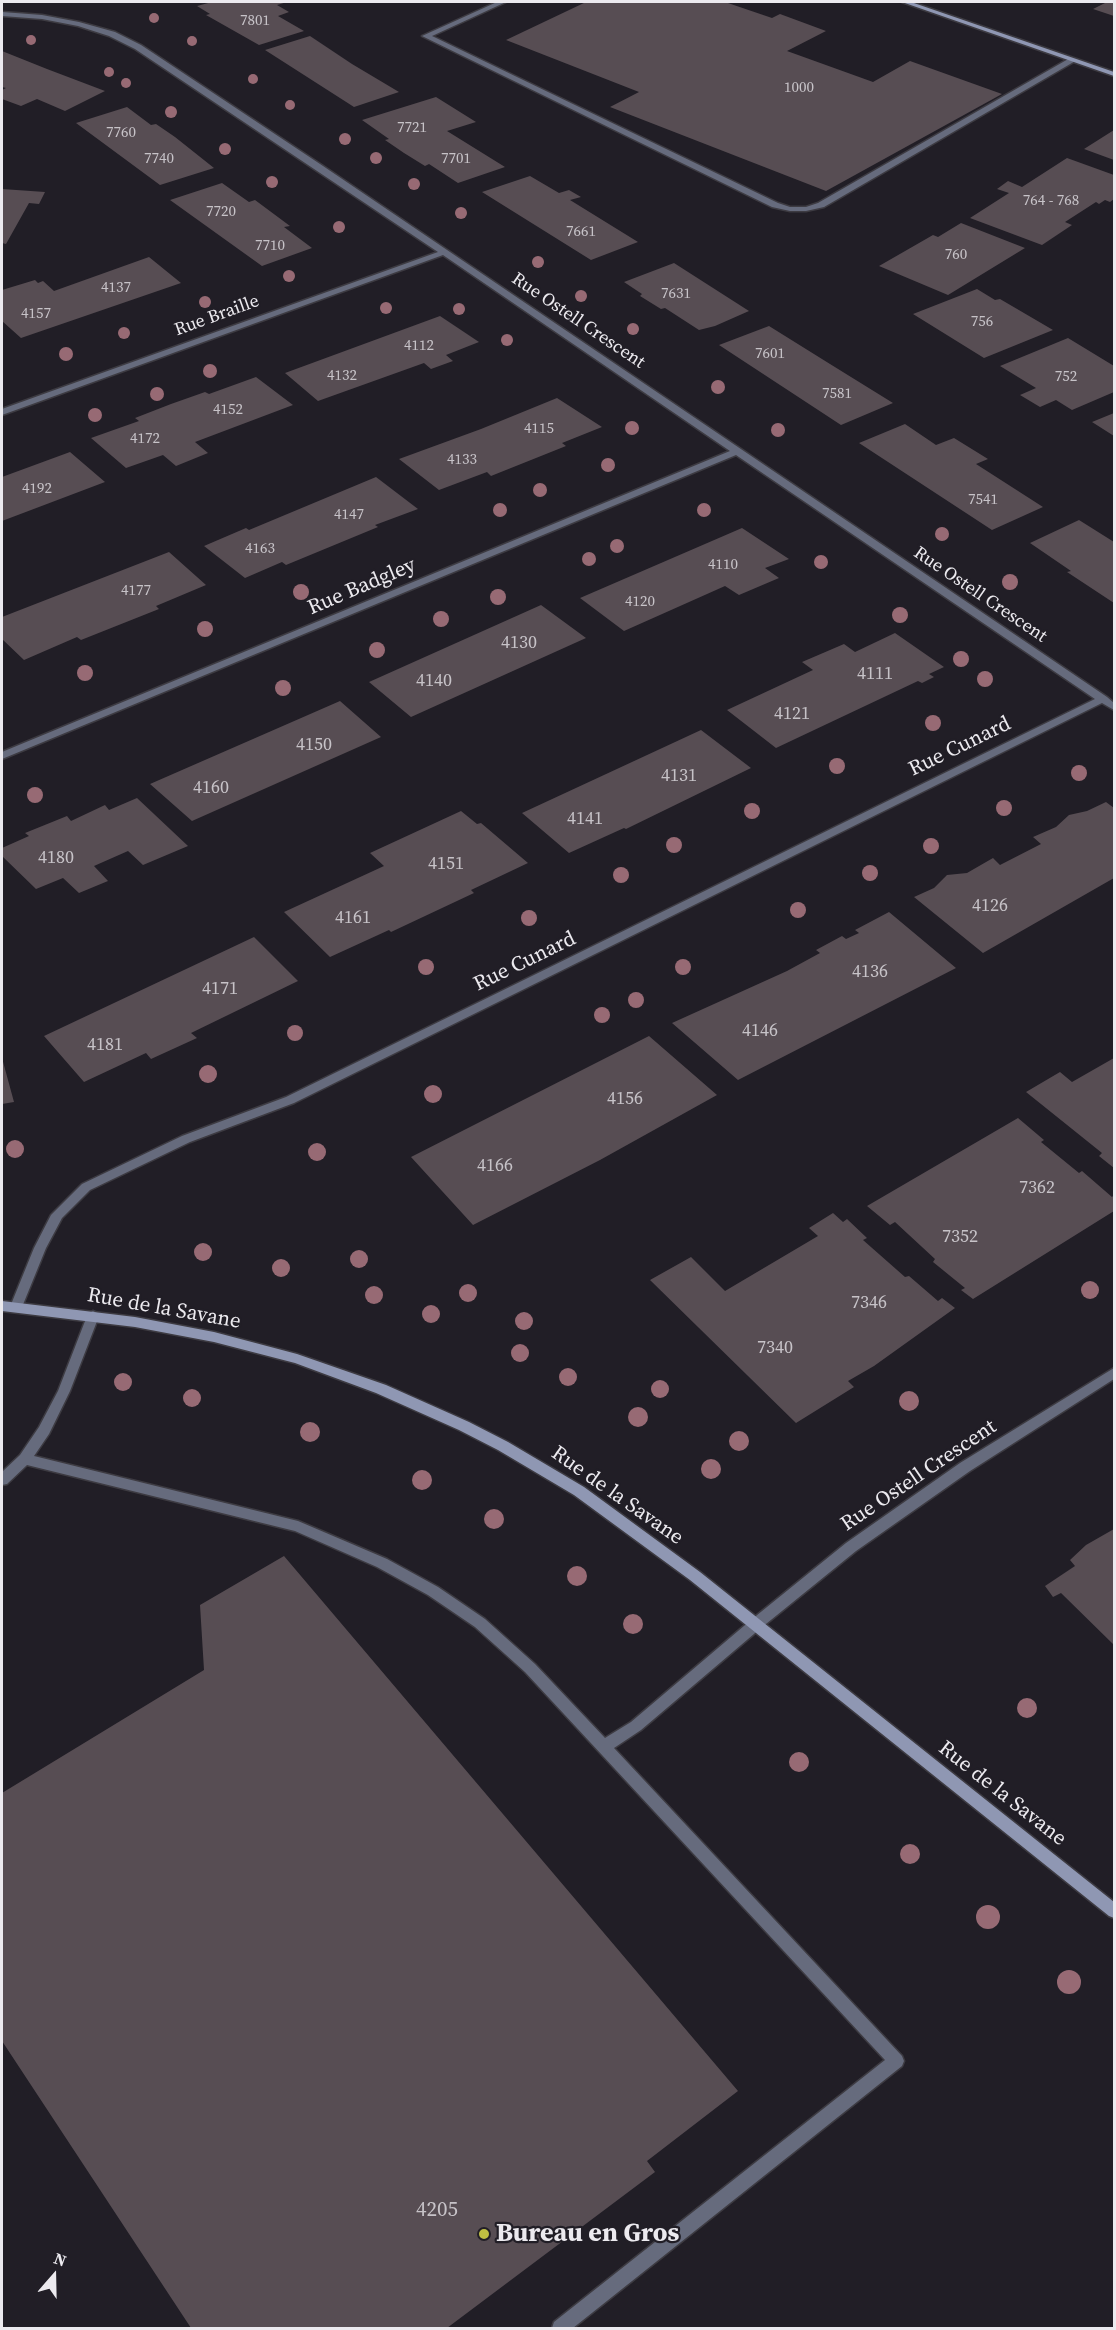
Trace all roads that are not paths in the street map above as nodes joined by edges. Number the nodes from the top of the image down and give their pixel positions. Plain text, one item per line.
1 (502, 2) edge
2 (906, 2) edge
3 (2, 14) edge
4 (1073, 60) junction
5 (1114, 74) edge
6 (444, 252) junction
7 (2, 412) edge
8 (737, 451) junction
9 (1103, 699) junction
10 (1114, 707) edge
11 (2, 756) edge
12 (2, 1306) edge
13 (16, 1307) junction
14 (93, 1316) junction
15 (1114, 1373) edge
16 (25, 1458) junction
17 (2, 1480) edge
18 (756, 1624) junction
19 (603, 1747) junction
20 (1114, 1911) edge
21 (560, 2328) edge

1 - 4 street
2 - 4 street
3 - 6 street, Rue Ostell Crescent
4 - 5 street
6 - 7 street, Rue Braille
6 - 8 street, Rue Ostell Crescent
8 - 9 street, Rue Ostell Crescent
8 - 11 street, Rue Badgley
9 - 10 street, Rue Ostell Crescent
9 - 13 street, Rue Cunard
12 - 13 street, Rue de la Savane
13 - 14 street, Rue de la Savane
14 - 16 street
14 - 18 street, Rue de la Savane
15 - 18 street, Rue Ostell Crescent
16 - 17 street
16 - 19 street
18 - 19 street, Rue Ostell Crescent
18 - 20 street, Rue de la Savane
19 - 21 street

